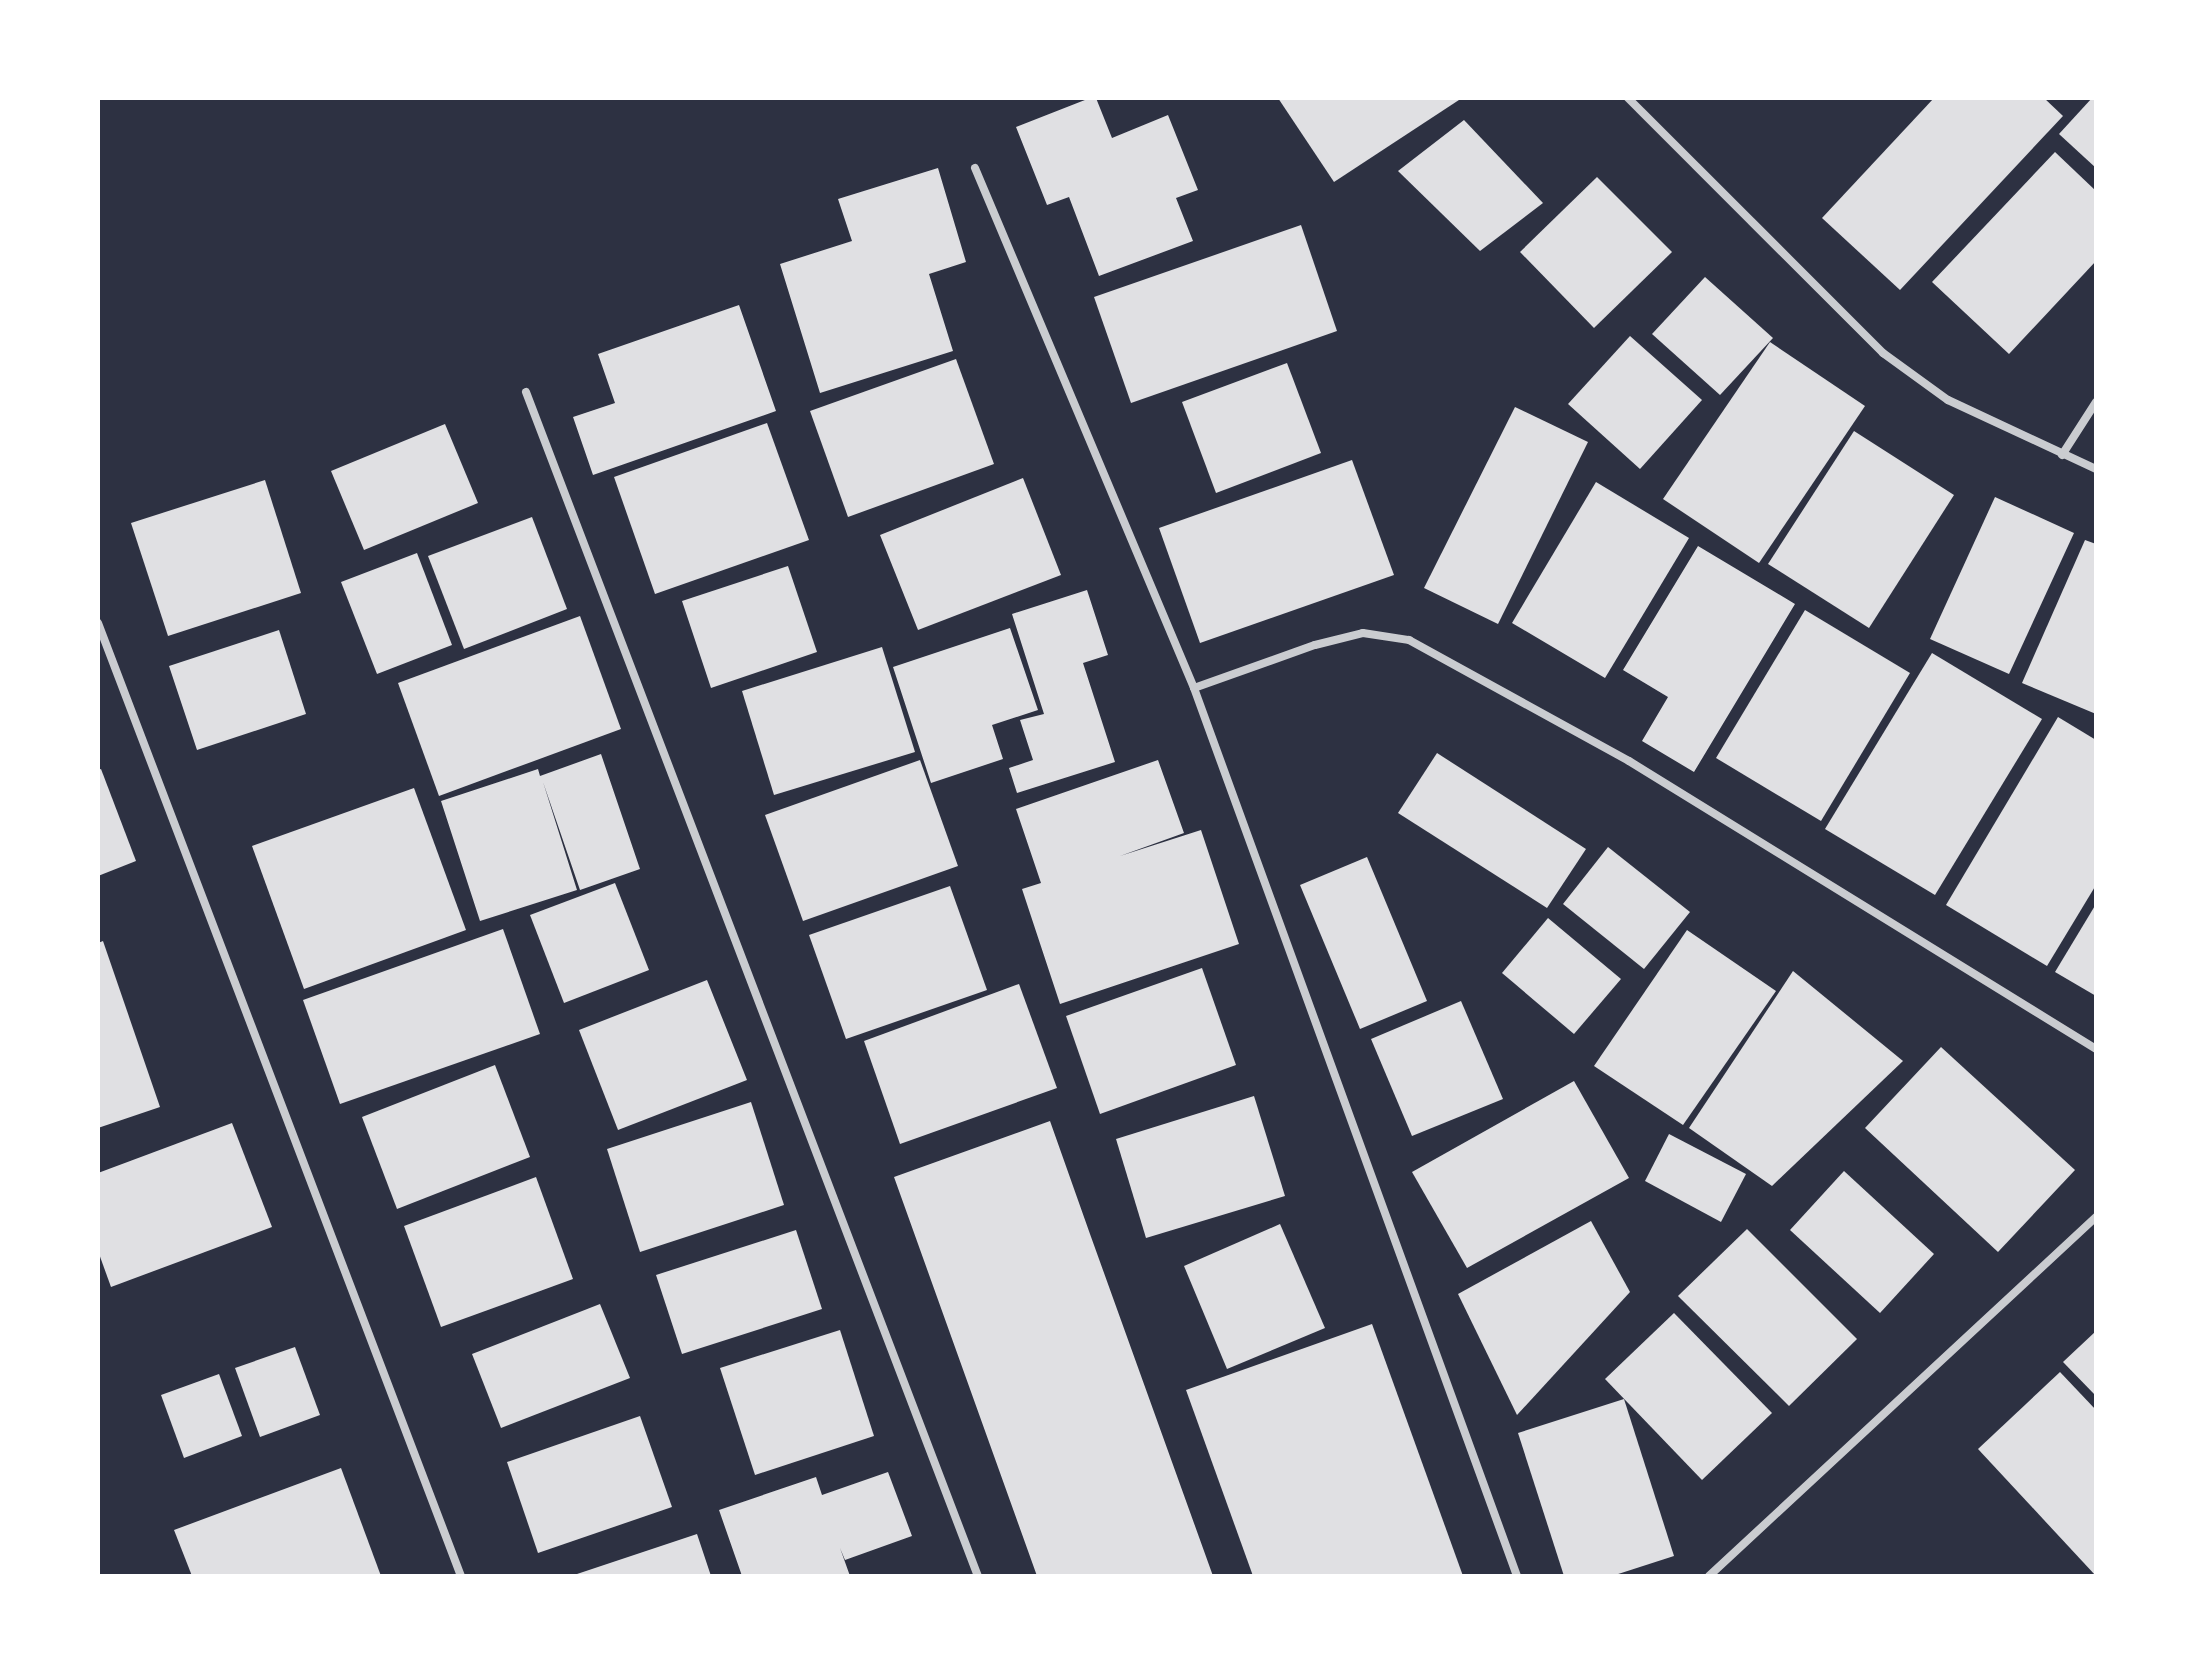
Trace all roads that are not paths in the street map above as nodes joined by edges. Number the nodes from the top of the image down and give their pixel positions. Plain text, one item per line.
1 (1628, 98) edge
2 (975, 168) dead end
3 (526, 392) dead end
4 (2096, 402) edge
5 (2062, 455) junction
6 (2096, 469) edge
7 (98, 623) edge
8 (1194, 688) junction
9 (2096, 1049) edge
10 (2096, 1217) edge
11 (461, 1576) edge
12 (978, 1576) edge
13 (1517, 1576) edge
14 (1709, 1576) edge

1 - 5 street
2 - 8 street
3 - 12 street
4 - 5 street
5 - 6 street
7 - 11 street
8 - 9 street
8 - 13 street
10 - 14 street

